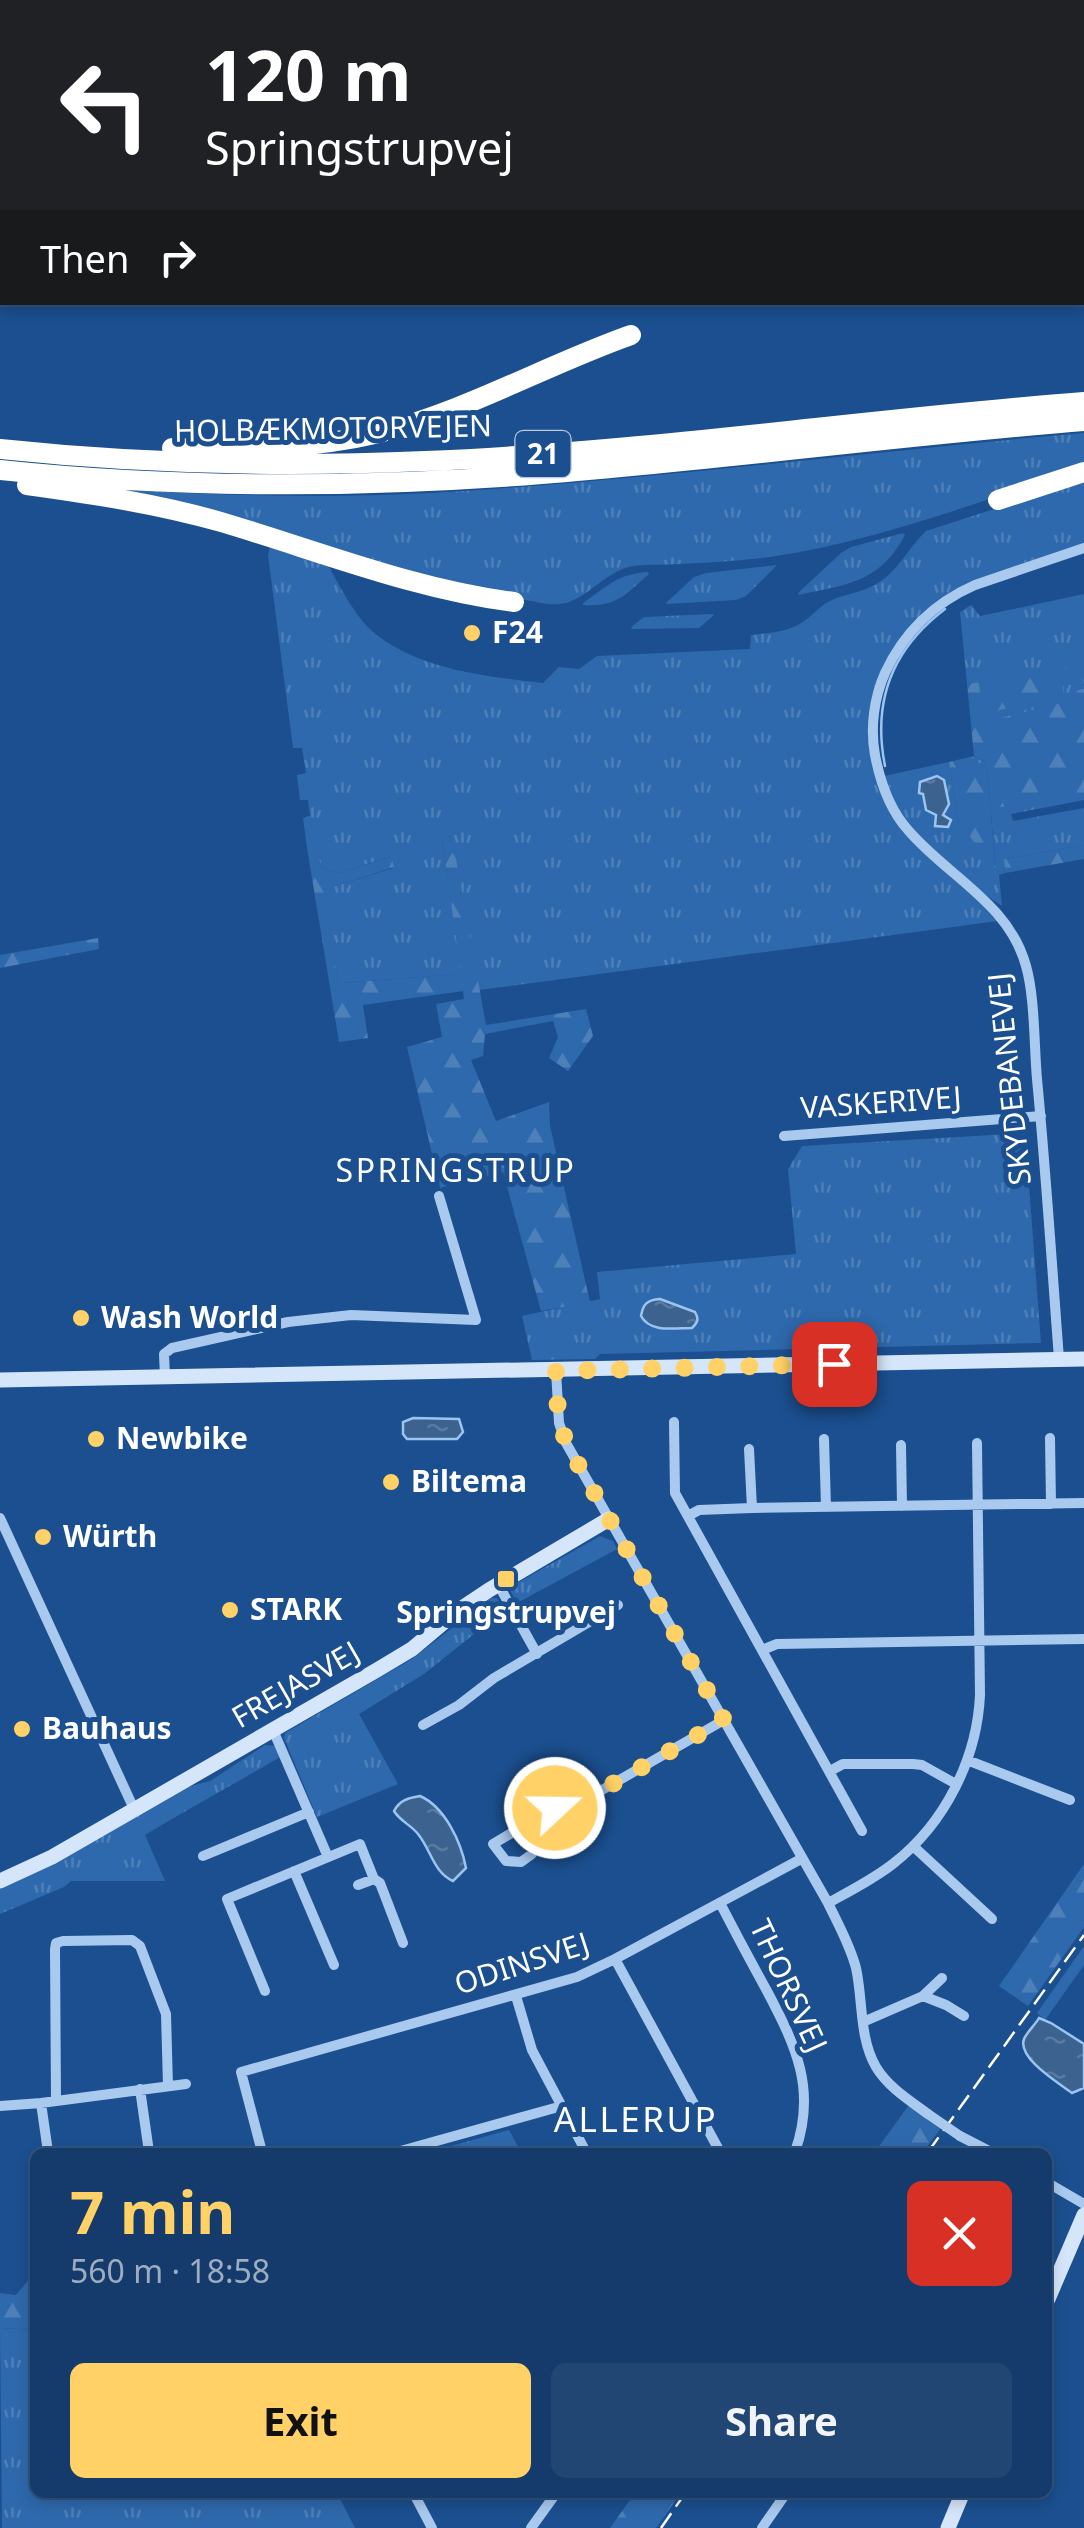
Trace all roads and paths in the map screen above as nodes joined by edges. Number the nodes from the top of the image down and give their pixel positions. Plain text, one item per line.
1 (630, 335) dead end
2 (1084, 402) edge
3 (1084, 422) edge
4 (0, 446) edge
5 (0, 470) edge
6 (1084, 472) edge
7 (0, 482) edge
8 (998, 500) dead end
9 (1084, 548) edge
10 (514, 602) dead end
11 (1041, 1116) junction
12 (784, 1136) dead end
13 (439, 1196) dead end
14 (1084, 1359) edge
15 (1059, 1360) junction
16 (556, 1371) junction
17 (165, 1377) junction
18 (0, 1380) edge
19 (674, 1422) dead end
20 (824, 1438) dead end
21 (1050, 1438) dead end
22 (976, 1443) dead end
23 (901, 1445) dead end
24 (750, 1449) dead end
25 (1084, 1503) edge
26 (1052, 1504) junction
27 (978, 1505) junction
28 (902, 1506) junction
29 (826, 1507) junction
30 (752, 1508) junction
31 (688, 1516) junction
32 (0, 1518) edge
33 (610, 1518) junction
34 (498, 1584) junction
35 (618, 1605) dead end
36 (1084, 1638) edge
37 (980, 1641) junction
38 (762, 1650) junction
39 (537, 1654) junction
40 (724, 1720) junction
41 (423, 1725) dead end
42 (273, 1730) junction
43 (967, 1760) junction
44 (830, 1771) junction
45 (956, 1784) junction
46 (1070, 1800) dead end
47 (134, 1810) junction
48 (309, 1812) junction
49 (528, 1824) dead end
50 (862, 1832) dead end
51 (914, 1846) junction
52 (203, 1856) dead end
53 (328, 1857) junction
54 (801, 1859) junction
55 (294, 1871) junction
56 (374, 1880) junction
57 (0, 1881) edge
58 (358, 1885) dead end
59 (720, 1903) junction
60 (828, 1903) junction
61 (992, 1919) dead end
62 (257, 1929) dead end
63 (242, 1935) junction
64 (403, 1943) dead end
65 (615, 1960) junction
66 (334, 1965) dead end
67 (942, 1978) dead end
68 (265, 1991) dead end
69 (516, 1996) junction
70 (923, 1996) junction
71 (964, 2016) dead end
72 (864, 2022) junction
73 (186, 2084) dead end
74 (168, 2086) junction
75 (140, 2089) junction
76 (56, 2101) junction
77 (41, 2103) junction
78 (0, 2106) edge
79 (562, 2106) junction
80 (47, 2148) edge
81 (147, 2148) edge
82 (261, 2148) edge
83 (410, 2148) edge
84 (584, 2148) edge
85 (718, 2148) edge
86 (796, 2148) edge
87 (983, 2148) edge
88 (1052, 2185) edge
89 (1084, 2204) edge
90 (1084, 2216) edge
91 (1052, 2290) edge
92 (417, 2498) edge
93 (552, 2498) edge
94 (783, 2498) edge
95 (961, 2498) edge
96 (432, 2528) edge
97 (531, 2528) edge
98 (762, 2528) edge
99 (948, 2528) edge

1 - 4 highway
2 - 4 highway, HOLBÆKMOTORVEJEN / 21
3 - 5 highway, HOLBÆKMOTORVEJEN / 21
6 - 8 highway
7 - 10 highway
9 - 11 street, SKYDEBANEVEJ
11 - 12 street, VASKERIVEJ
11 - 15 street, SKYDEBANEVEJ
13 - 17 street
14 - 15 main road
15 - 16 main road
16 - 17 main road
16 - 33 street
17 - 18 main road
19 - 31 street
20 - 29 street
21 - 26 street
22 - 27 street
23 - 28 street
24 - 30 street
25 - 26 street
26 - 27 street
27 - 28 street
27 - 37 street
28 - 29 street
29 - 30 street
30 - 31 street
31 - 38 street
32 - 47 street
33 - 34 main road, FREJASVEJ
33 - 40 street
34 - 39 street
34 - 42 main road, FREJASVEJ
35 - 39 street
36 - 37 street
37 - 38 street
37 - 43 street
38 - 44 street
39 - 41 street
40 - 49 street
40 - 54 street
42 - 47 main road, FREJASVEJ
42 - 48 street
43 - 45 street
43 - 46 street
44 - 45 street
44 - 50 street
45 - 51 street
47 - 57 main road, FREJASVEJ
48 - 52 street
48 - 53 street
51 - 60 street
51 - 61 street
53 - 55 street
53 - 56 street
54 - 59 street, ODINSVEJ
54 - 60 street
55 - 63 street
55 - 66 street
56 - 58 street
56 - 64 street
59 - 65 street, ODINSVEJ
59 - 86 street, THORSVEJ
60 - 72 street
62 - 63 street
63 - 68 street
65 - 69 street, ODINSVEJ
65 - 85 street
67 - 70 street
69 - 79 street
69 - 82 street, ODINSVEJ
70 - 71 street
70 - 72 street
72 - 87 street, bridge
73 - 74 street
74 - 75 street
74 - 76 street
75 - 76 street
75 - 81 street
76 - 77 street
77 - 78 street
77 - 80 street
79 - 83 street
79 - 84 street
88 - 89 street
90 - 91 main road
92 - 96 street
93 - 97 street
94 - 98 street
95 - 99 main road

